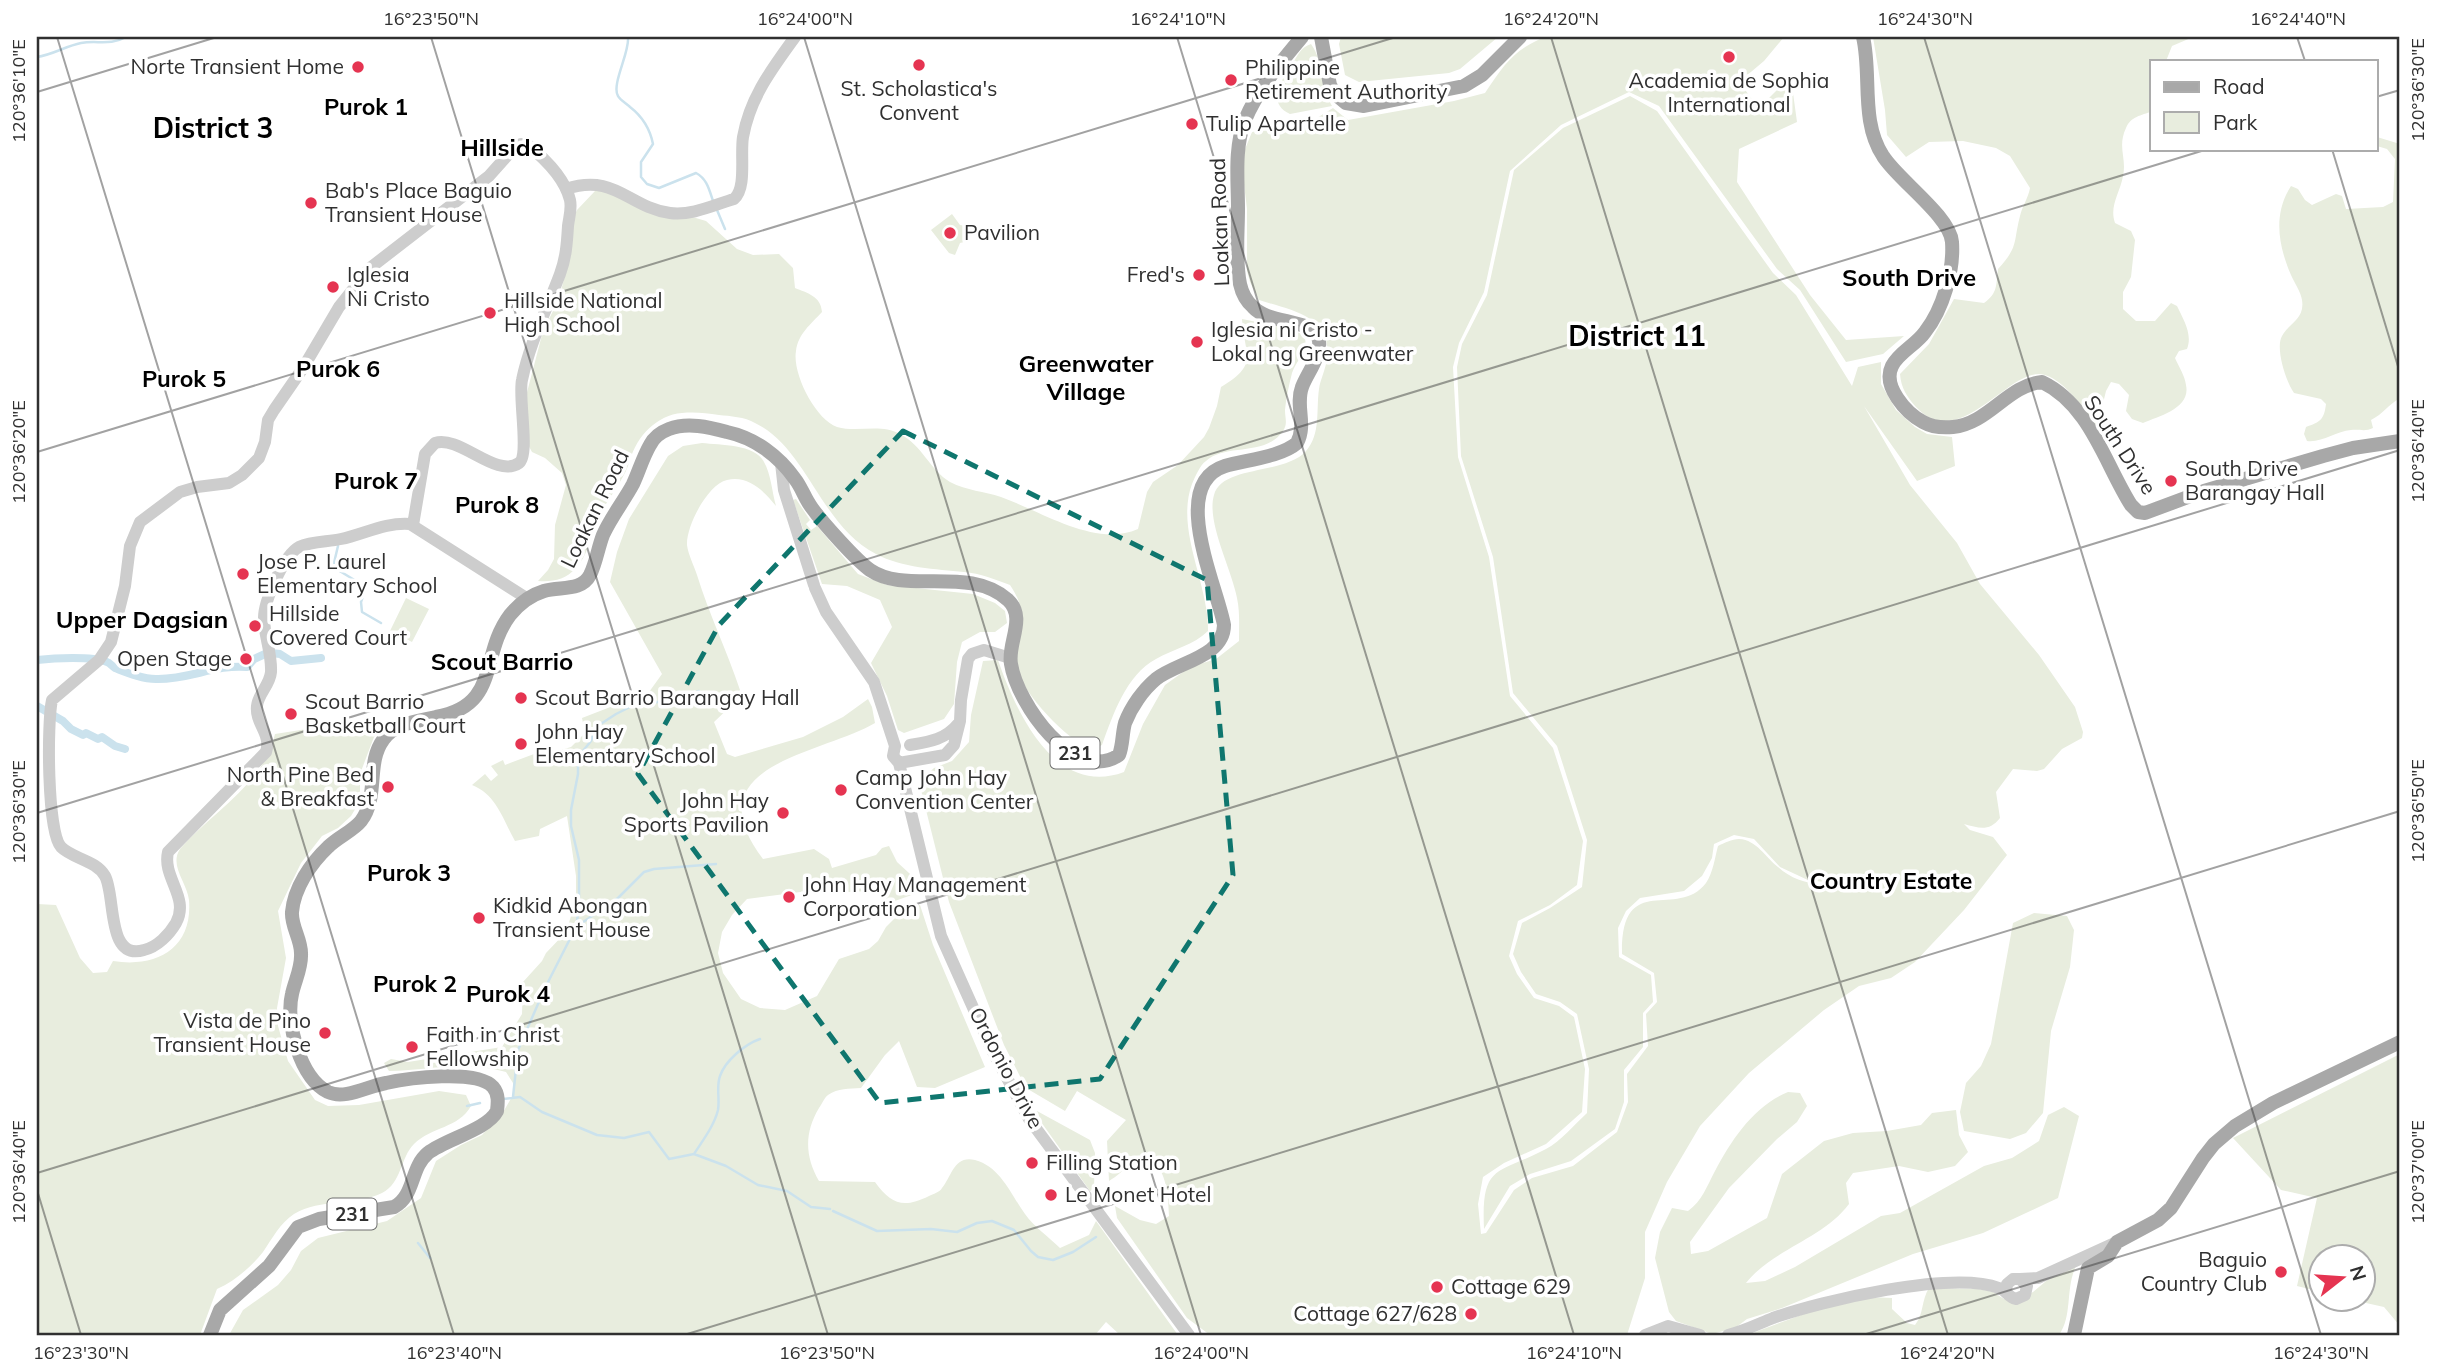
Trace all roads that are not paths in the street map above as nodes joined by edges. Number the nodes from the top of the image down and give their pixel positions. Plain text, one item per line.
1 (795, 37) edge
2 (1296, 37) edge
3 (1302, 37) edge
4 (1321, 37) edge
5 (1329, 37) edge
6 (1520, 37) edge
7 (1863, 37) edge
8 (1283, 59) junction
9 (1326, 61) junction
10 (568, 195) junction
11 (2400, 440) edge
12 (781, 463) junction
13 (414, 525) junction
14 (528, 599) junction
15 (1010, 658) junction
16 (960, 721) junction
17 (910, 745) junction
18 (895, 746) junction
19 (905, 761) junction
20 (2400, 1042) edge
21 (2117, 1242) junction
22 (2038, 1278) junction
23 (2020, 1279) junction
24 (2004, 1288) junction
25 (2026, 1292) junction
26 (210, 1335) edge
27 (1189, 1335) edge
28 (1645, 1335) edge
29 (1700, 1335) edge
30 (1728, 1335) edge
31 (2074, 1335) edge

1 - 10 street
2 - 8 main road, Loakan Road / 231
3 - 8 main road, Loakan Road / 231
4 - 9 main road
5 - 9 main road
6 - 9 main road
7 - 11 main road, South Drive
8 - 15 main road, Loakan Road / 231
10 - 13 street
10 - 13 street
12 - 14 main road, Loakan Road / 231
12 - 15 main road, Loakan Road / 231
12 - 18 street, Ordonio Drive
13 - 14 street
14 - 26 main road, Loakan Road / 231
15 - 16 street
16 - 17 street
16 - 19 street
17 - 18 street
17 - 19 street, Ordonio Drive
18 - 19 street, Ordonio Drive
19 - 27 street, Ordonio Drive
20 - 21 main road
21 - 22 street
21 - 31 main road
22 - 23 street
22 - 25 street
23 - 24 street
23 - 25 street
24 - 25 street
24 - 30 street
28 - 29 street

